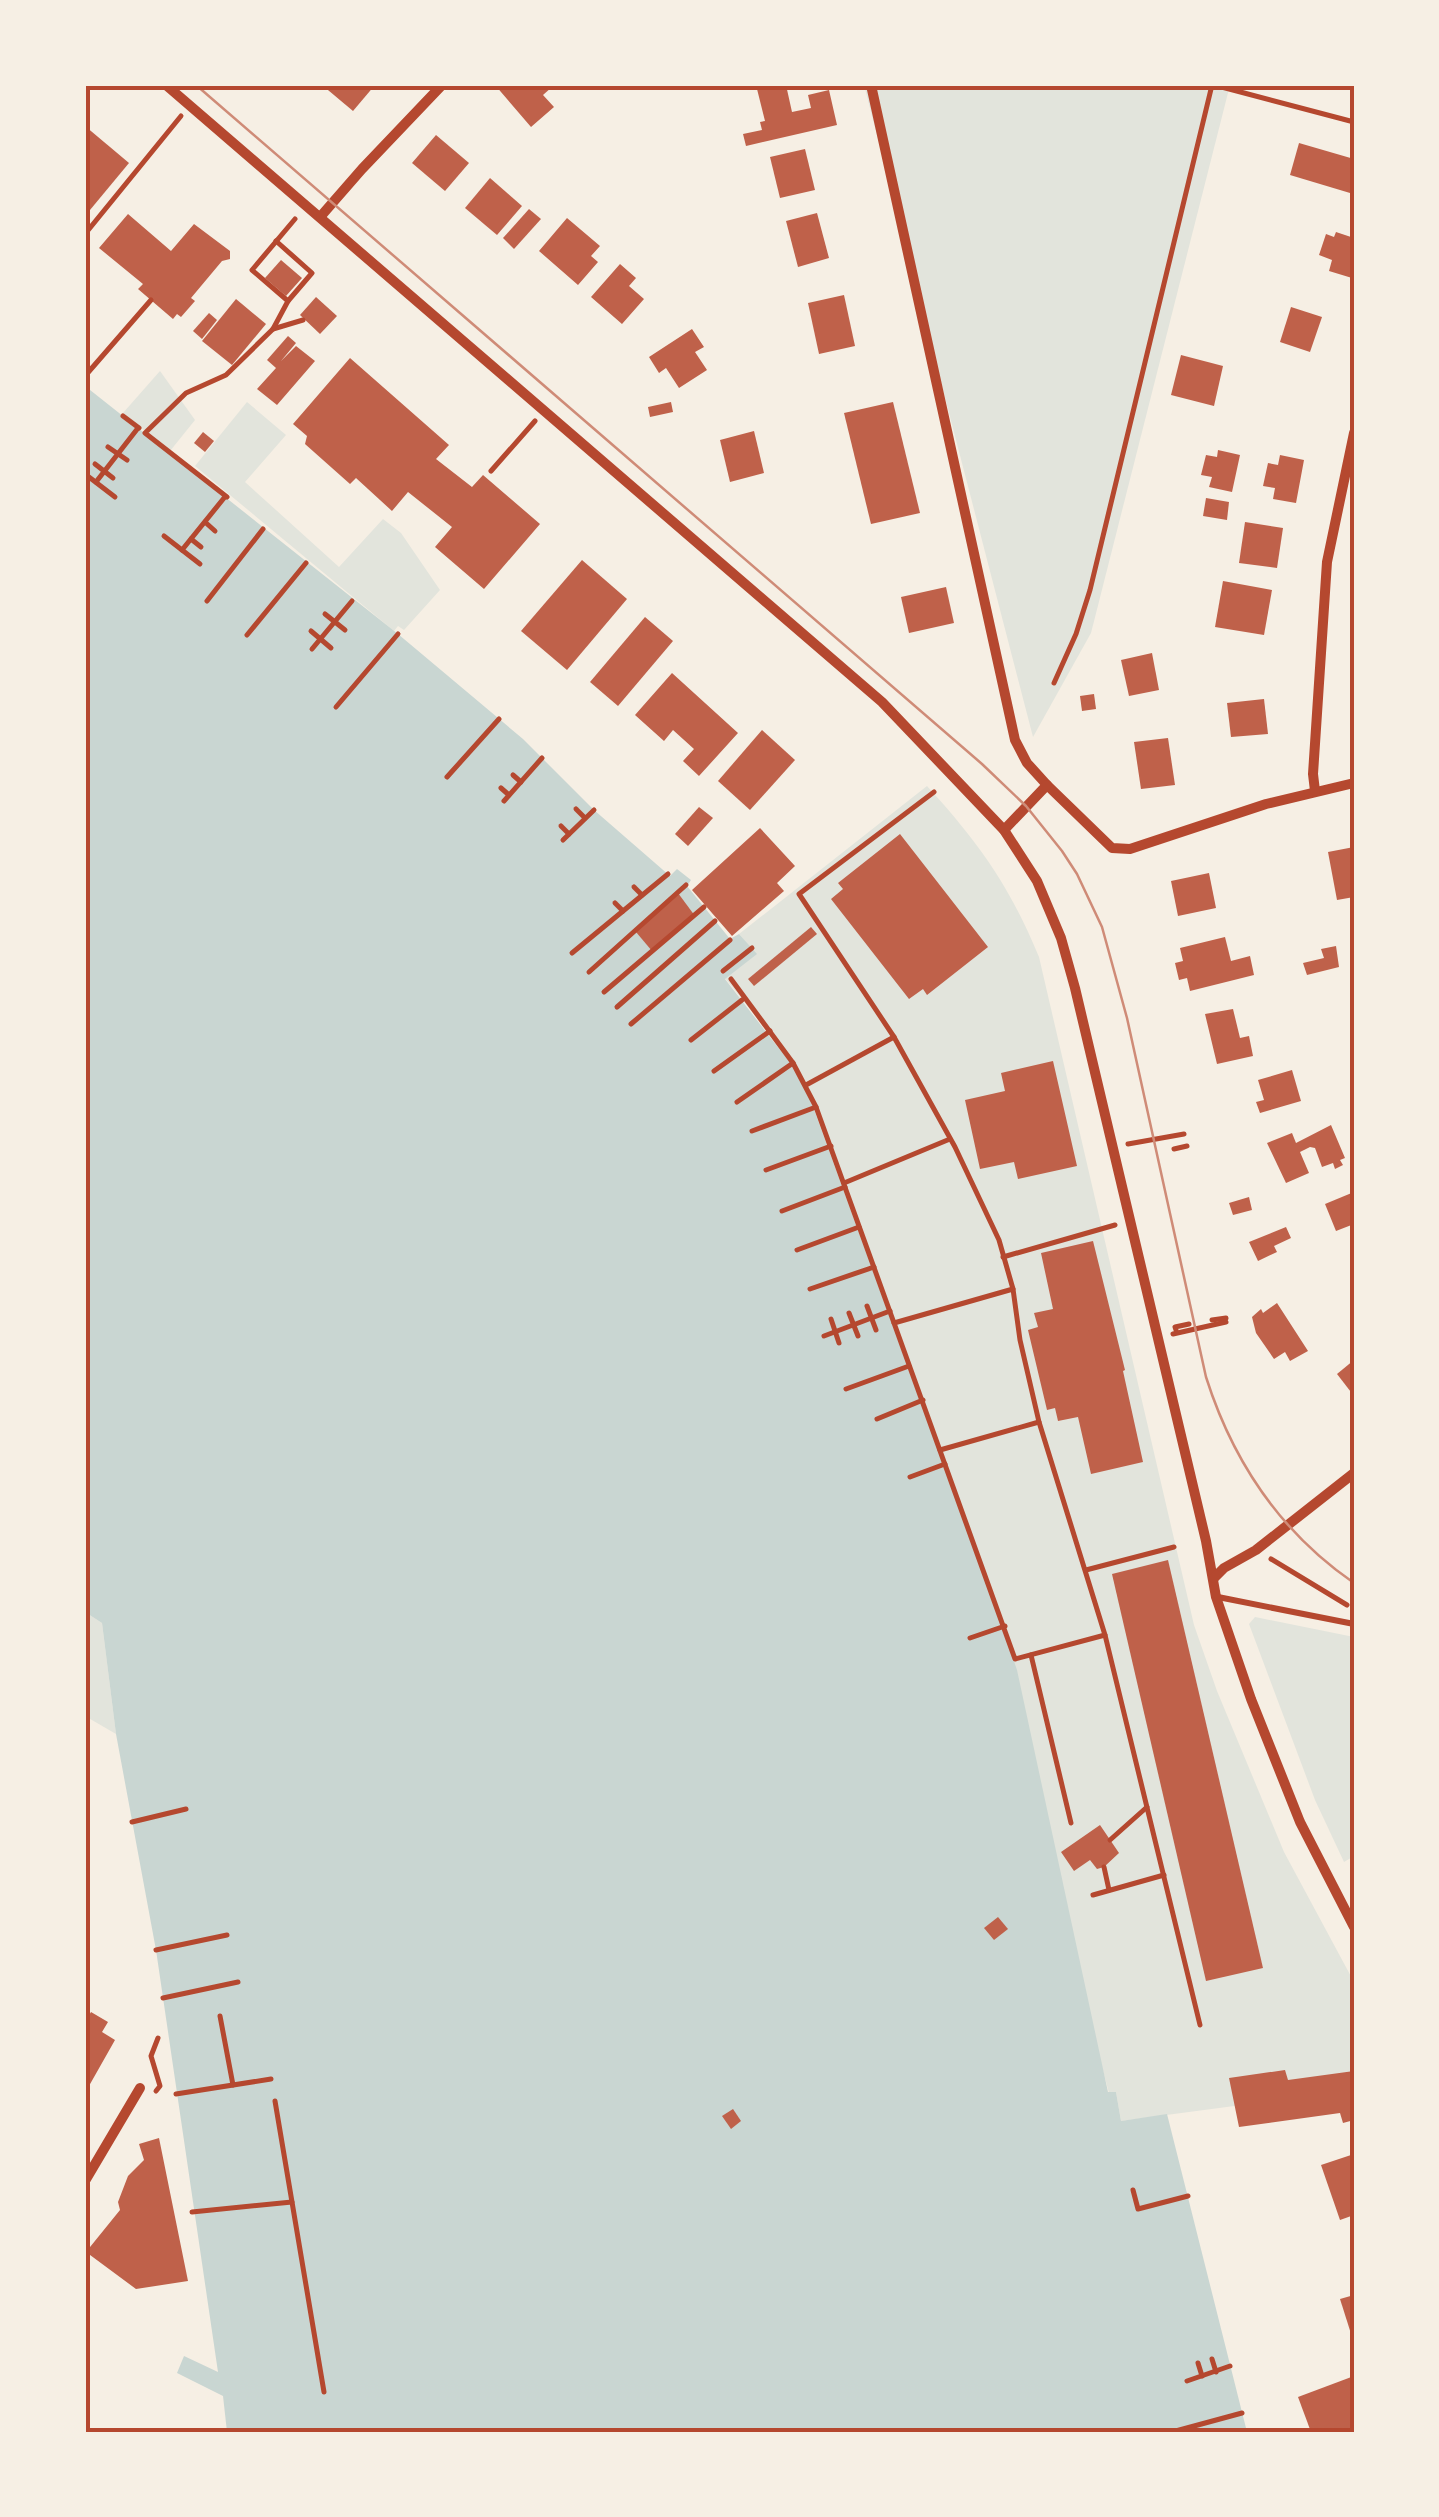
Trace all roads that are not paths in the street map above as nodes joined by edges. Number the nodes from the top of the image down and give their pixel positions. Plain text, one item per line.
1 (166, 85) edge
2 (442, 85) edge
3 (871, 85) edge
4 (321, 216) junction
5 (1354, 433) edge
6 (1354, 783) edge
7 (1046, 786) junction
8 (1315, 790) junction
9 (1004, 830) junction
10 (1354, 1473) edge
11 (1214, 1578) junction
12 (1216, 1597) junction
13 (1354, 1624) edge
14 (1354, 1927) edge
15 (140, 2088) road end
16 (85, 2181) edge

1 - 4 street
2 - 4 street
3 - 7 street
4 - 9 street
5 - 8 street
6 - 8 street
7 - 8 street
7 - 9 street
9 - 11 street
10 - 11 street
11 - 12 street
12 - 13 lane
12 - 14 street
15 - 16 street

